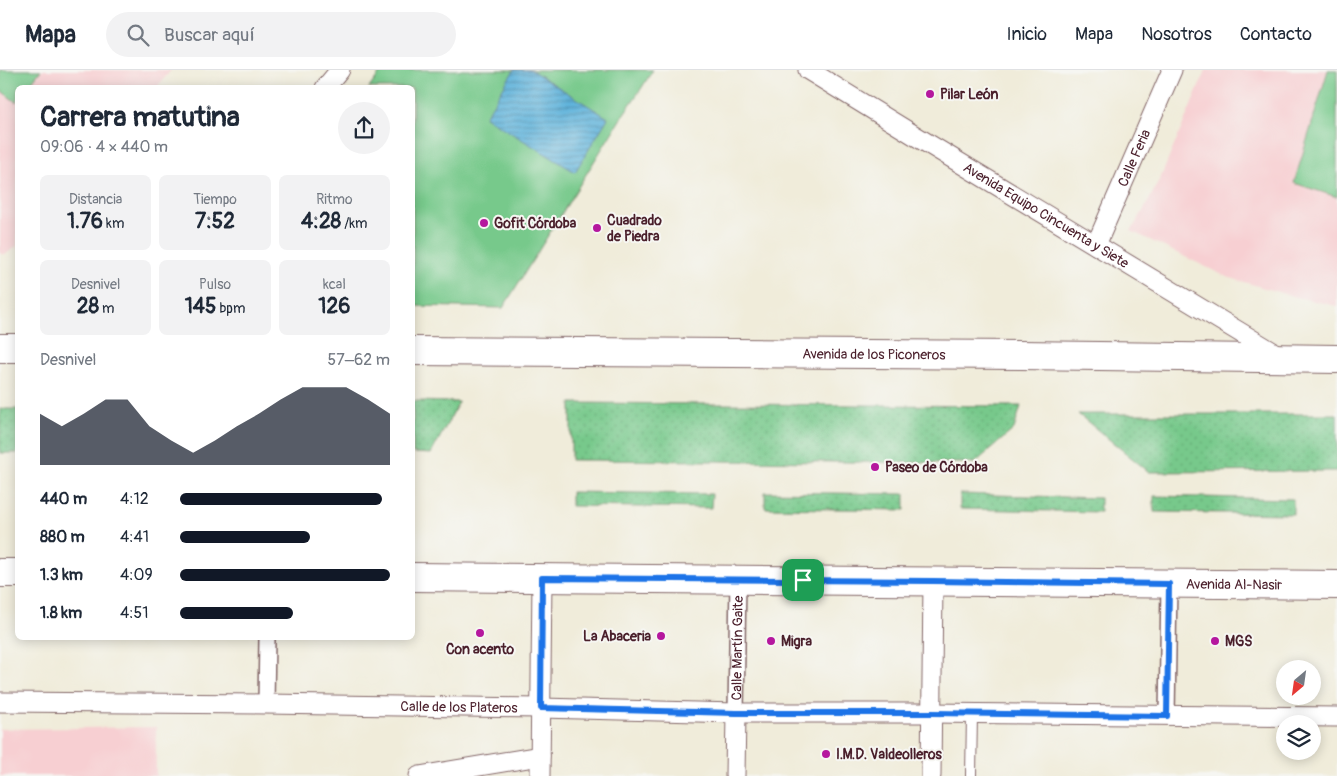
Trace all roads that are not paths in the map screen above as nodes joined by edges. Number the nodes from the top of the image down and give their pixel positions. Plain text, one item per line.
1 (340, 70) edge
2 (808, 70) edge
3 (1172, 70) edge
4 (328, 85) edge
5 (1096, 245) junction
6 (415, 351) edge
7 (1285, 359) junction
8 (1337, 359) edge
9 (0, 573) edge
10 (15, 573) edge
11 (415, 577) edge
12 (542, 578) junction
13 (738, 580) junction
14 (933, 581) junction
15 (1169, 584) junction
16 (1337, 585) edge
17 (267, 640) edge
18 (0, 702) edge
19 (266, 704) junction
20 (541, 708) junction
21 (736, 713) junction
22 (932, 713) junction
23 (972, 714) junction
24 (1167, 716) junction
25 (1337, 716) edge
26 (540, 756) junction
27 (419, 776) edge
28 (540, 776) edge
29 (735, 776) edge
30 (931, 776) edge
31 (971, 776) edge

1 - 4 street
2 - 5 street, Avenida Equipo Cincuenta y Siete
3 - 5 street, Calle Feria
5 - 7 street, Avenida Equipo Cincuenta y Siete
6 - 7 main road, Avenida de los Piconeros
7 - 8 main road, Avenida de los Piconeros
9 - 10 main road
11 - 12 main road, Avenida Al-Nasir
12 - 13 main road, Avenida Al-Nasir
12 - 20 street
13 - 14 main road, Avenida Al-Nasir
13 - 21 street, Calle Martín Gaite
14 - 15 main road, Avenida Al-Nasir
14 - 22 street
15 - 16 main road, Avenida Al-Nasir
15 - 24 street
17 - 19 street
18 - 19 street, Calle de los Plateros
19 - 20 street, Calle de los Plateros
20 - 21 street, Calle de los Plateros
20 - 26 street
21 - 22 street, Calle de los Plateros
21 - 29 street, Calle Martín Gaite
22 - 23 street, Calle de los Plateros
22 - 30 street
23 - 24 street, Calle de los Plateros
23 - 31 lane
24 - 25 street, Calle de los Plateros
26 - 27 street
26 - 28 street

